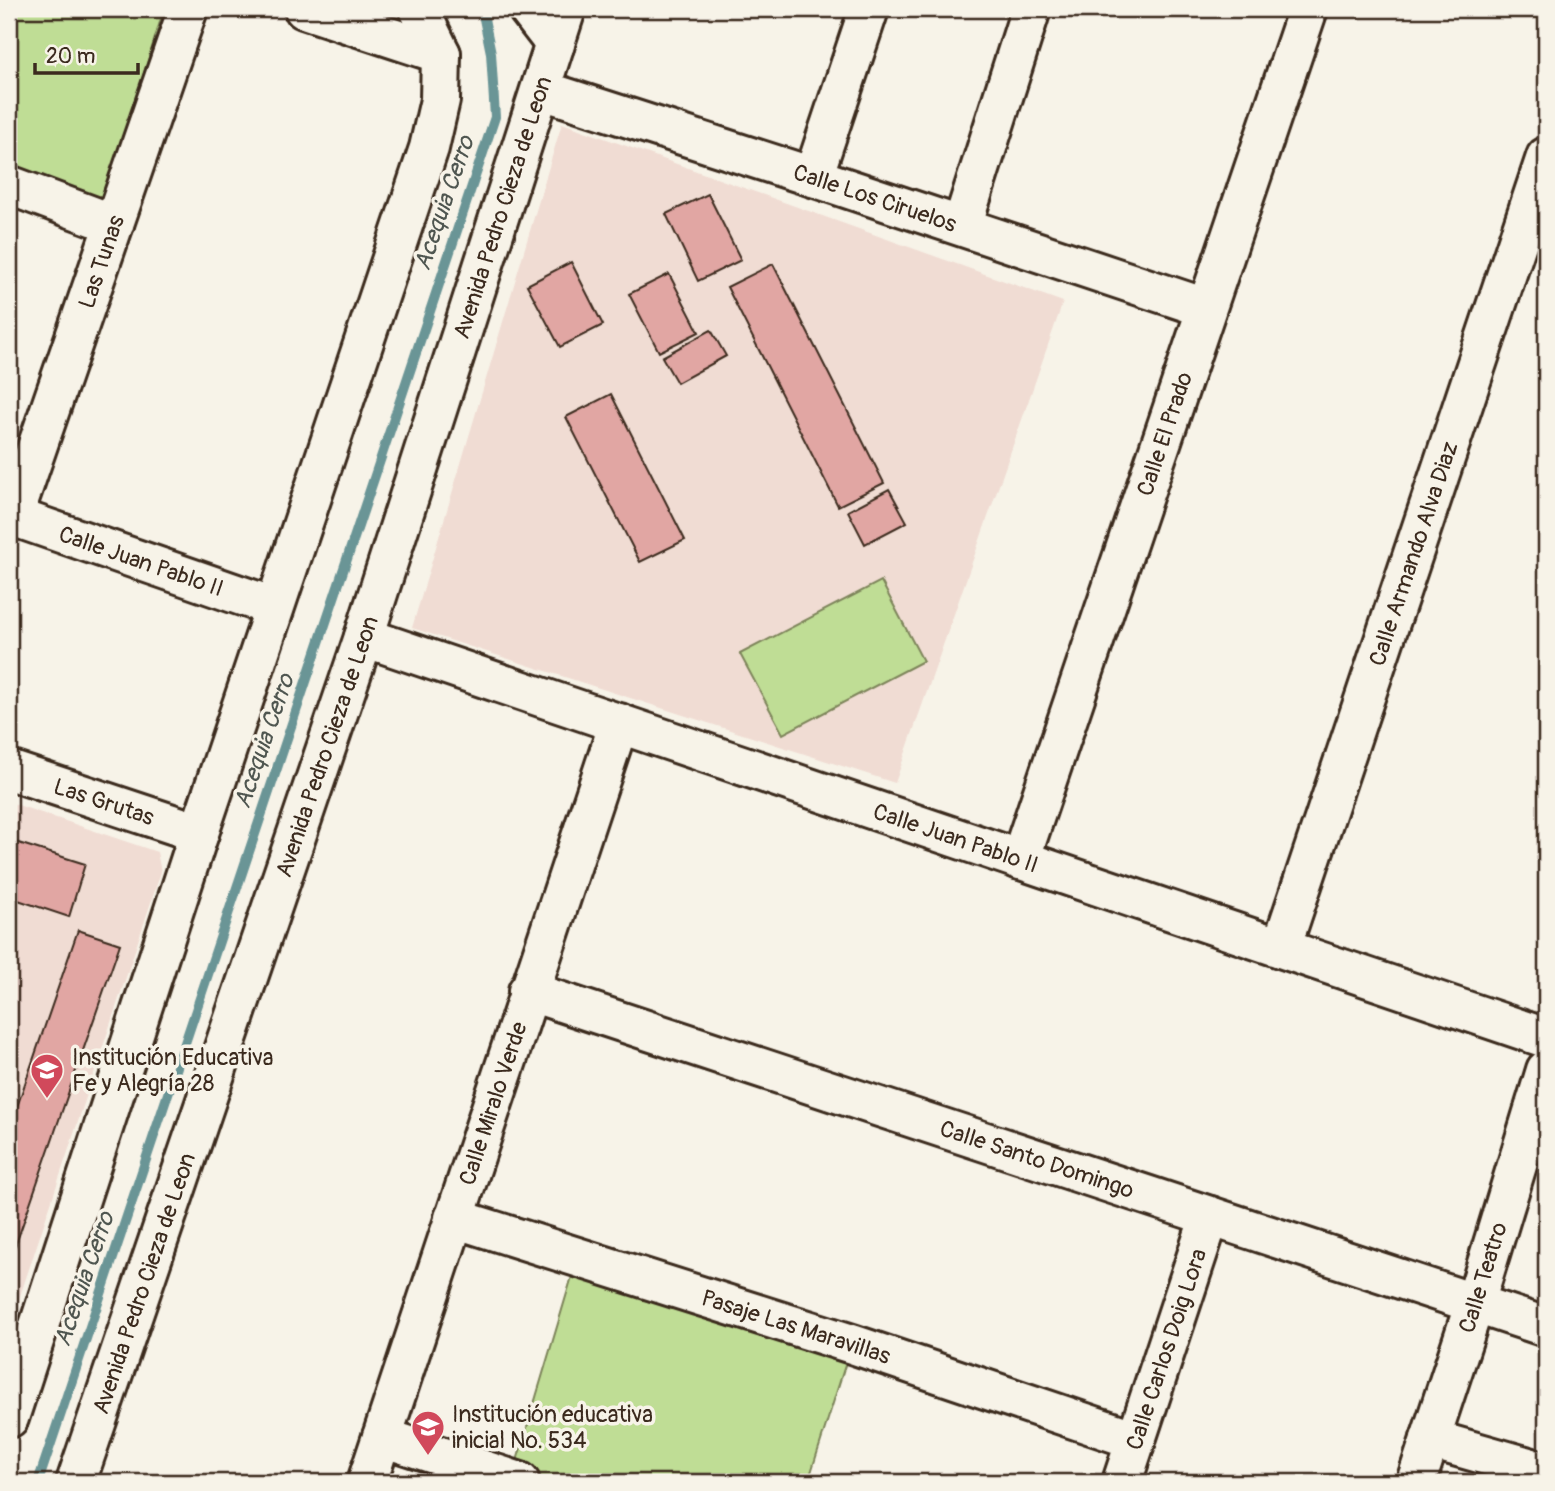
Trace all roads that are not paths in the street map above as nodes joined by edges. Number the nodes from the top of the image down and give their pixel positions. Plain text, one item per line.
1 (188, 9) edge
2 (304, 9) edge
3 (419, 9) edge
4 (528, 9) edge
5 (869, 9) edge
6 (1031, 9) edge
7 (1308, 9) edge
8 (560, 26) edge
9 (441, 54) junction
10 (542, 90) junction
11 (1546, 157) edge
12 (813, 177) junction
13 (9, 185) edge
14 (114, 224) junction
15 (962, 226) junction
16 (1206, 307) junction
17 (11, 516) edge
18 (274, 607) junction
19 (364, 637) junction
20 (619, 723) junction
21 (9, 770) edge
22 (199, 833) junction
23 (1020, 860) junction
24 (1281, 948) junction
25 (528, 991) junction
26 (1546, 1038) edge
27 (1546, 1070) edge
28 (1210, 1216) junction
29 (454, 1218) junction
30 (1472, 1313) junction
31 (1546, 1327) edge
32 (1546, 1351) edge
33 (9, 1418) edge
34 (382, 1437) junction
35 (1430, 1439) junction
36 (1136, 1440) junction
37 (1546, 1472) edge
38 (76, 1482) edge
39 (367, 1482) edge
40 (520, 1482) edge
41 (1122, 1482) edge
42 (1416, 1482) edge

1 - 14 street, Las Tunas
2 - 9 street
3 - 9 street
4 - 8 street
5 - 12 street
6 - 15 street
7 - 16 street, Calle El Prado
8 - 10 street, Avenida Pedro Cieza de Leon
9 - 18 street
10 - 12 street, Calle Los Ciruelos
10 - 19 street, Avenida Pedro Cieza de Leon
11 - 24 street, Calle Armando Alva Diaz
12 - 15 street, Calle Los Ciruelos
13 - 14 street
14 - 17 street, Las Tunas
15 - 16 street, Calle Los Ciruelos
16 - 23 street, Calle El Prado
17 - 18 street, Calle Juan Pablo II
18 - 22 street
19 - 20 street, Calle Juan Pablo II
19 - 38 street, Avenida Pedro Cieza de Leon
20 - 23 street, Calle Juan Pablo II
20 - 25 street, Calle Miralo Verde
21 - 22 street, Las Grutas
22 - 33 street
23 - 24 street, Calle Juan Pablo II
24 - 26 street, Calle Juan Pablo II
25 - 28 street, Calle Santo Domingo
25 - 29 street, Calle Miralo Verde
27 - 30 street, Calle Teatro
28 - 30 street, Calle Santo Domingo
28 - 36 street, Calle Carlos Doig Lora
29 - 34 street, Calle Miralo Verde
29 - 36 street, Pasaje Las Maravillas
30 - 31 street, Calle Santo Domingo
30 - 32 street
30 - 35 street, Calle Teatro
34 - 39 street, Calle Miralo Verde
34 - 40 street
35 - 37 street
35 - 42 street, Calle Teatro
36 - 41 street, Calle Carlos Doig Lora

